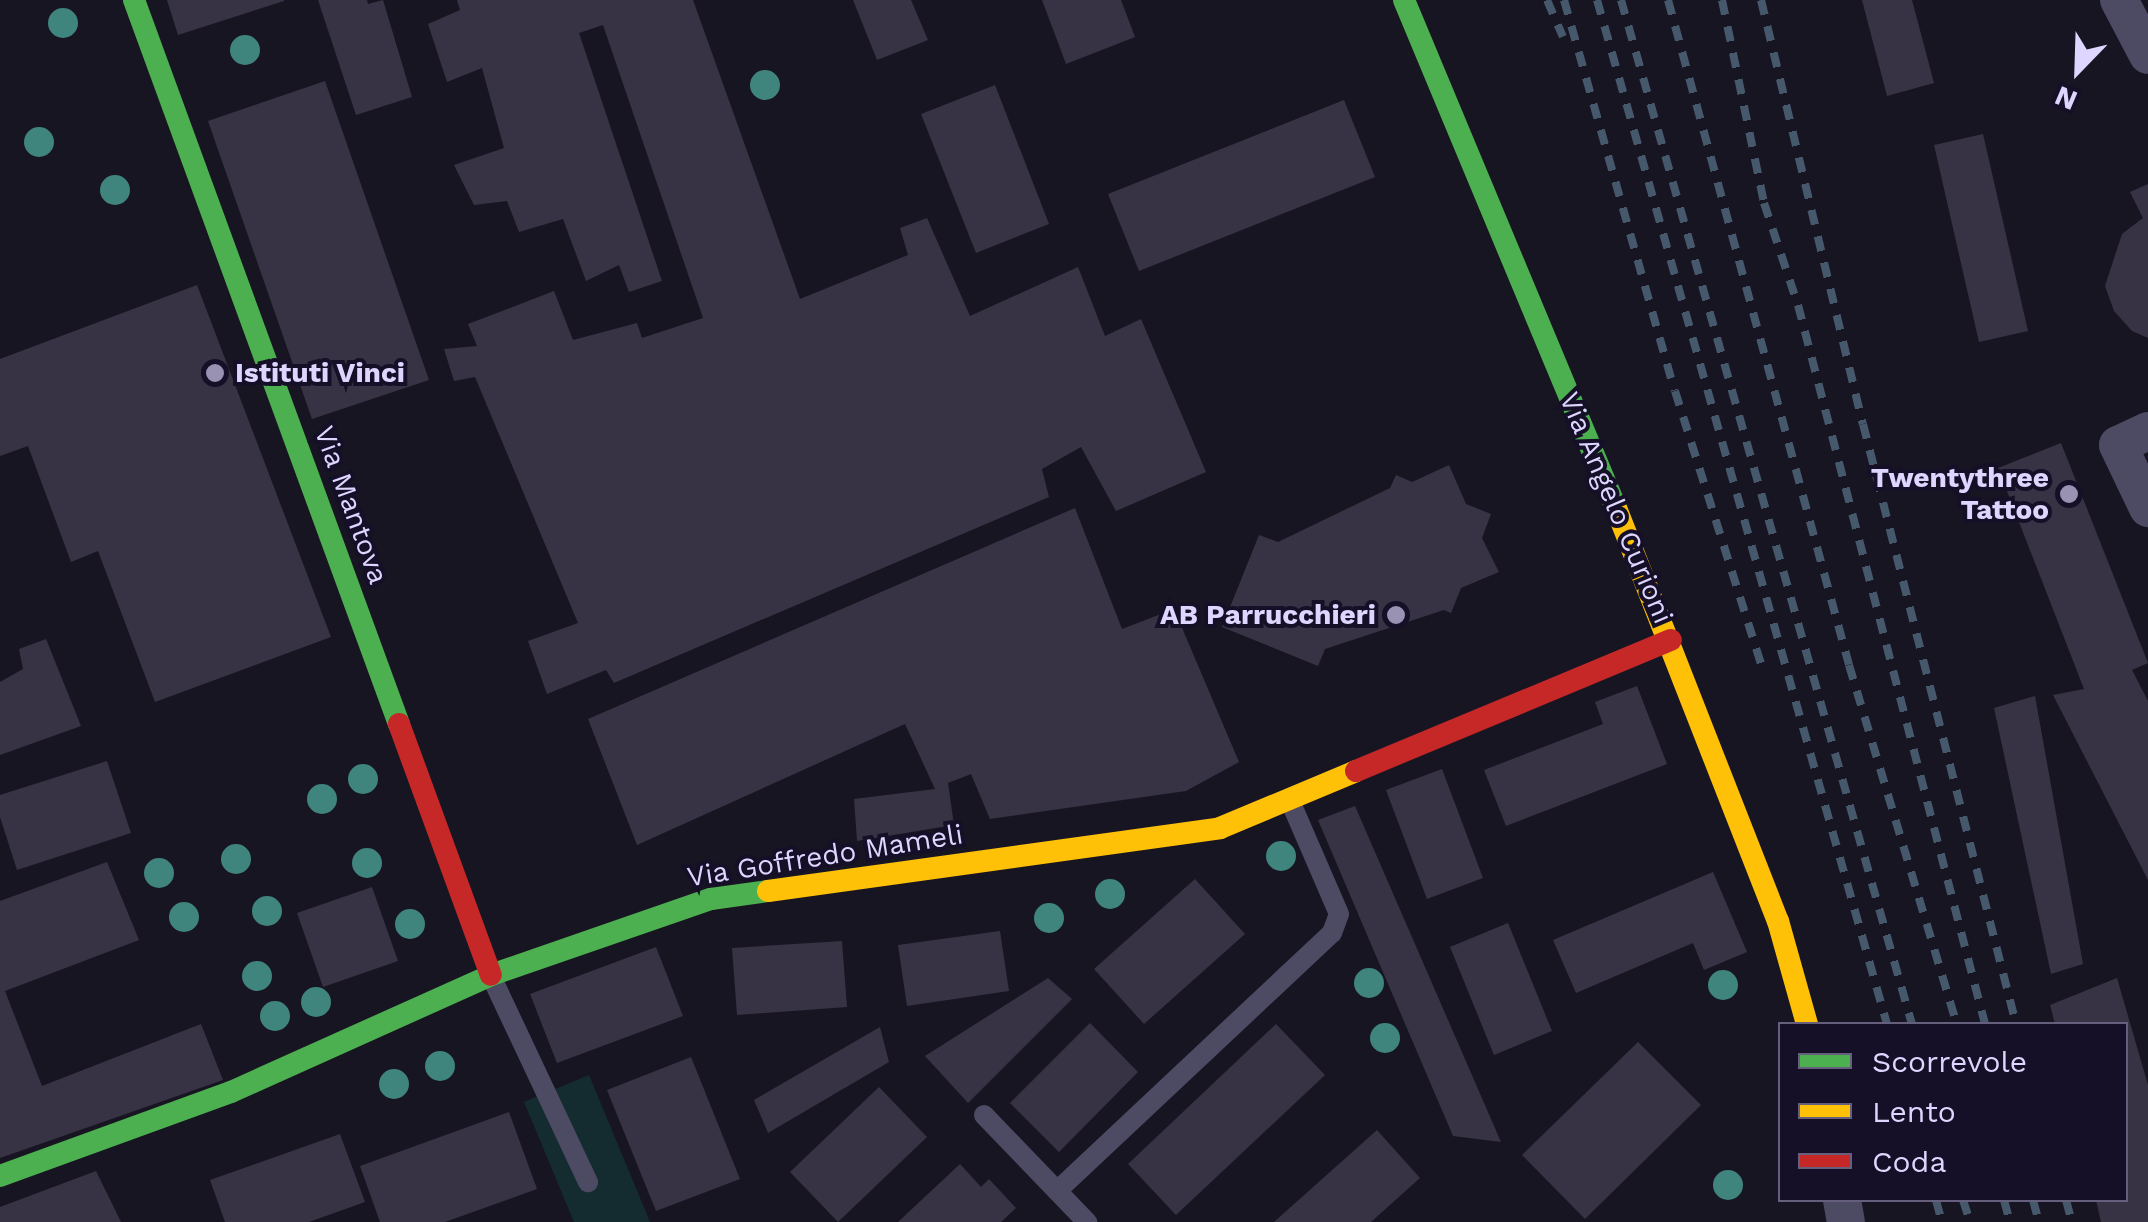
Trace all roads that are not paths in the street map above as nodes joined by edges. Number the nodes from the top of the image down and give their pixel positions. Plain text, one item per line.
1 (134, 0) edge
2 (1404, 0) edge
3 (2118, 0) edge
4 (2148, 55) edge
5 (2133, 438) edge
6 (2148, 508) edge
7 (1671, 640) junction
8 (1289, 800) junction
9 (490, 974) junction
10 (1806, 1022) edge
11 (984, 1115) dead end
12 (0, 1176) edge
13 (588, 1182) dead end
14 (1057, 1191) junction
15 (1087, 1222) edge

1 - 9 street, Via Mantova
2 - 7 street, Via Angelo Curioni
3 - 4 street
5 - 6 street
7 - 8 street, Via Goffredo Mameli
7 - 10 street, Via Angelo Curioni
8 - 9 street, Via Goffredo Mameli
8 - 14 lane
9 - 12 street, Via Goffredo Mameli
9 - 13 lane
11 - 14 lane
14 - 15 lane

